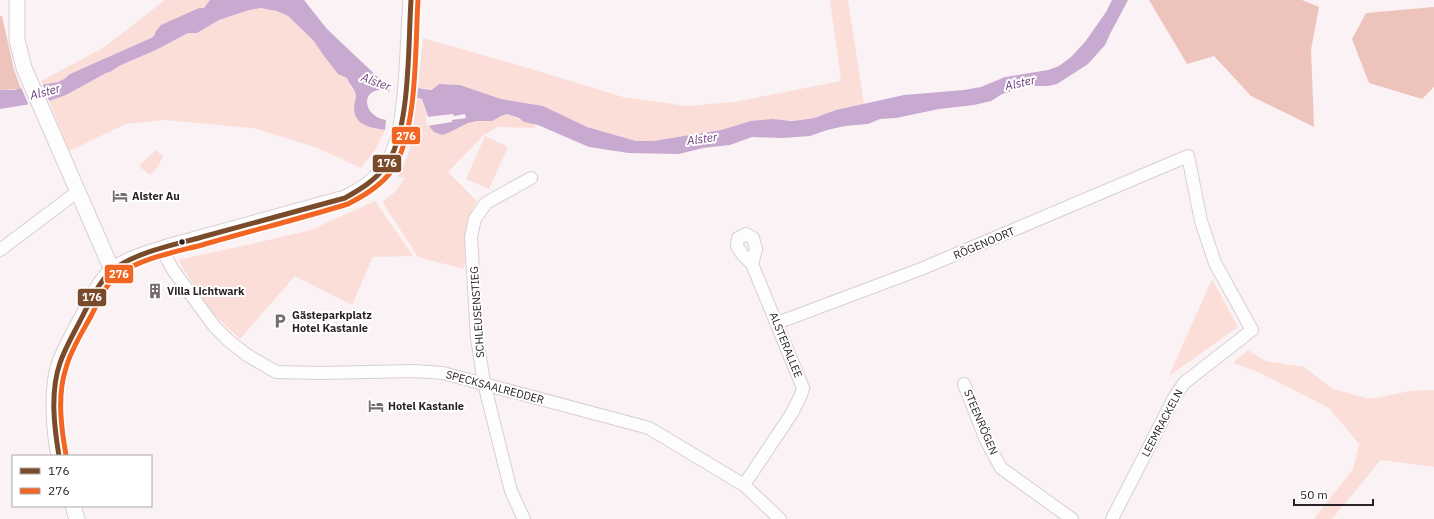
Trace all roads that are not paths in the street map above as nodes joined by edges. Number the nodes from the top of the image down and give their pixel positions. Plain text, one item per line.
1 (17, 0) edge
2 (411, 0) edge
3 (531, 178) dead end
4 (77, 192) junction
5 (167, 247) junction
6 (0, 250) edge
7 (752, 264) dead end
8 (112, 270) junction
9 (777, 323) junction
10 (1252, 330) joint
11 (484, 383) junction
12 (964, 384) dead end
13 (58, 455) edge
14 (744, 485) junction
15 (73, 507) edge
16 (77, 519) edge
17 (524, 519) edge
18 (780, 519) edge
19 (1072, 519) edge
20 (1112, 519) edge

1 - 4 street
2 - 5 street
3 - 11 street, SCHLEUSENSTIEG
4 - 6 street
4 - 8 street
5 - 8 street
5 - 11 street, SPECKSAALREDDER
7 - 9 street, ALSTERALLEE
8 - 13 street
9 - 10 street, RÖGENOORT
9 - 14 street, ALSTERALLEE
10 - 20 street, LEEMRACKELN
11 - 14 street, SPECKSAALREDDER
11 - 17 street, SCHLEUSENSTIEG
12 - 19 street, STEENRÖGEN
14 - 18 street, SPECKSAALREDDER
15 - 16 street

